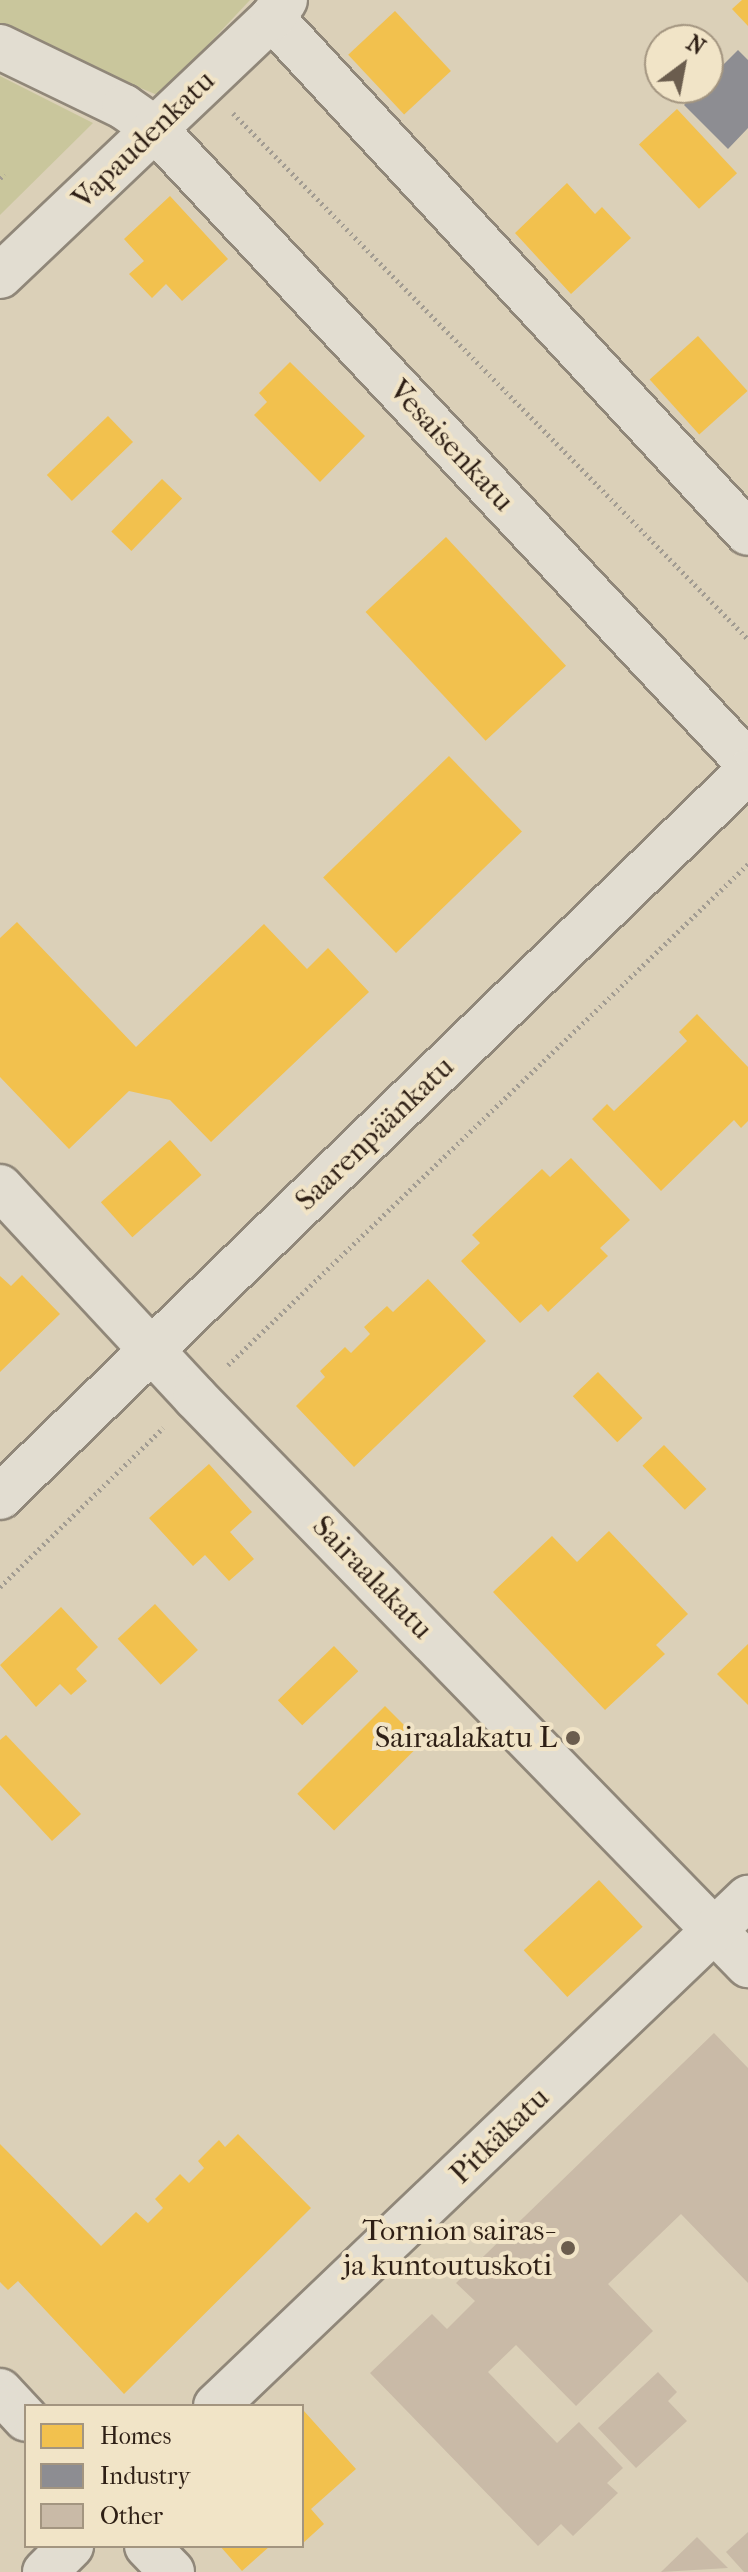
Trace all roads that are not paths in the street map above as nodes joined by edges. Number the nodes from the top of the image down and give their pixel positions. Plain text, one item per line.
1 (278, 9) edge
2 (0, 47) edge
3 (155, 129) junction
4 (0, 276) edge
5 (748, 533) edge
6 (748, 763) edge
7 (748, 771) edge
8 (0, 1187) edge
9 (153, 1350) junction
10 (0, 1497) edge
11 (748, 1898) edge
12 (716, 1931) junction
13 (748, 1965) edge
14 (0, 2391) edge
15 (218, 2404) edge
16 (24, 2417) edge
17 (69, 2548) edge
18 (149, 2548) edge
19 (45, 2572) edge
20 (172, 2572) edge

1 - 3 street, Vapaudenkatu
1 - 5 street
2 - 3 street, Vesaisenkatu
3 - 4 street, Vapaudenkatu
3 - 6 street, Vesaisenkatu
7 - 9 street, Saarenpäänkatu
8 - 9 street, Sairaalakatu
9 - 10 street, Saarenpäänkatu
9 - 12 street, Sairaalakatu
11 - 12 street, Pitkäkatu
12 - 13 street, Sairaalakatu
12 - 15 street, Pitkäkatu
14 - 16 street
17 - 19 street
18 - 20 street

